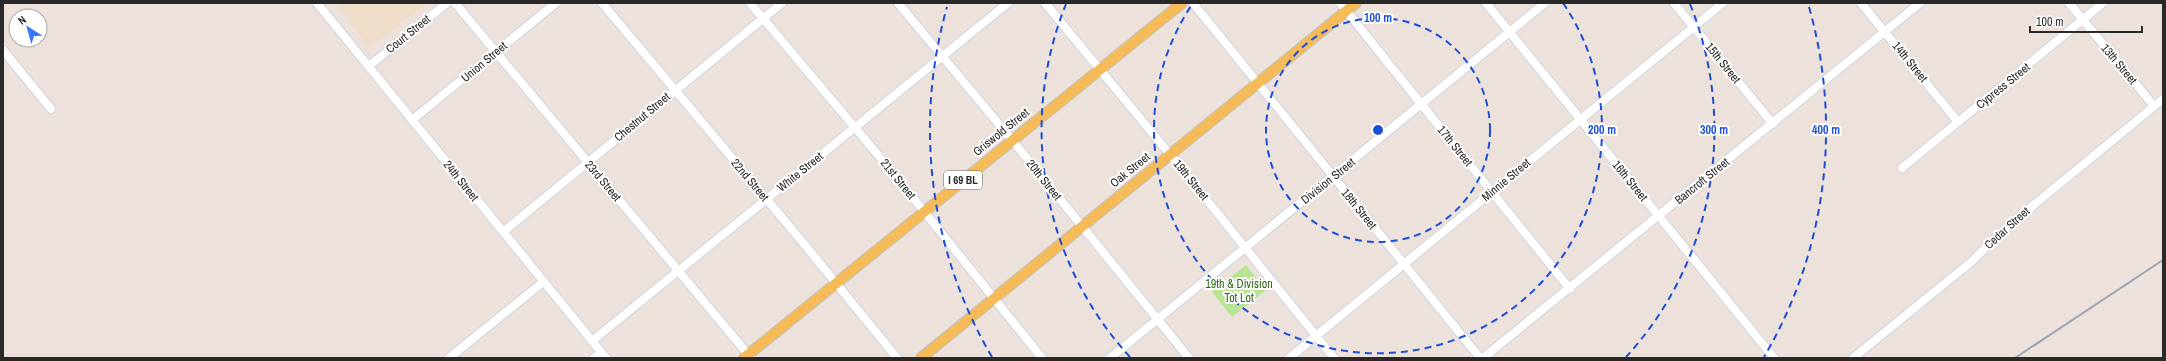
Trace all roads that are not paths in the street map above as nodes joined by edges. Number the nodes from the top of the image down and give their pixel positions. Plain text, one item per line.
1 (317, 3) edge
2 (447, 3) edge
3 (455, 3) edge
4 (556, 3) edge
5 (602, 3) edge
6 (750, 3) edge
7 (782, 3) edge
8 (898, 3) edge
9 (1008, 3) edge
10 (1045, 3) edge
11 (1182, 3) edge
12 (1193, 3) edge
13 (1356, 3) edge
14 (1486, 3) edge
15 (1545, 3) edge
16 (1674, 3) edge
17 (1723, 3) edge
18 (1861, 3) edge
19 (1920, 3) edge
20 (2069, 3) edge
21 (2103, 3) edge
22 (1343, 7) edge
23 (763, 19) junction
24 (2083, 20) junction
25 (1693, 27) junction
26 (1509, 32) junction
27 (1885, 32) junction
28 (3, 50) edge
29 (495, 52) junction
30 (942, 56) junction
31 (369, 66) junction
32 (1101, 69) junction
33 (1258, 82) junction
34 (675, 90) junction
35 (2163, 99) edge
36 (1421, 104) junction
37 (2154, 106) junction
38 (51, 109) dead end
39 (412, 120) junction
40 (1580, 120) junction
41 (1958, 122) junction
42 (1773, 124) junction
43 (855, 127) junction
44 (1012, 140) junction
45 (1170, 155) junction
46 (588, 162) junction
47 (1902, 168) dead end
48 (1333, 176) junction
49 (1492, 191) junction
50 (766, 199) junction
51 (925, 212) junction
52 (1659, 216) junction
53 (1082, 226) junction
54 (503, 232) junction
55 (1246, 248) junction
56 (1404, 263) junction
57 (678, 271) junction
58 (544, 282) junction
59 (836, 283) junction
60 (1570, 289) junction
61 (994, 297) junction
62 (1157, 319) junction
63 (1316, 335) junction
64 (592, 341) junction
65 (603, 355) edge
66 (748, 357) edge
67 (449, 358) edge
68 (594, 358) edge
69 (897, 358) edge
70 (921, 358) edge
71 (1042, 358) edge
72 (1110, 358) edge
73 (1189, 358) edge
74 (1289, 358) edge
75 (1334, 358) edge
76 (1480, 358) edge
77 (1483, 358) edge
78 (1774, 358) edge
79 (1853, 358) edge

1 - 31 street, 24th Street
2 - 31 street, Court Street
3 - 29 street, 23rd Street
4 - 29 street, Union Street
5 - 34 street, 22nd Street
6 - 23 street, 21st Street
7 - 23 street, Chestnut Street
8 - 30 street, 20th Street
9 - 30 street, White Street
10 - 32 street, 19th Street
11 - 32 main road, Griswold Street / I 69 BL
12 - 33 street, 18th Street
13 - 22 main road, Oak Street
14 - 26 street, 16th Street
15 - 26 street, Division Street
16 - 25 street, 15th Street
17 - 25 street, Minnie Street
18 - 27 street, 14th Street
19 - 27 street, Bancroft Street
20 - 24 street, 13th Street
21 - 24 street, Cypress Street
22 - 33 main road, Oak Street
22 - 36 street, 17th Street
23 - 34 street, Chestnut Street
23 - 43 street, 21st Street
24 - 37 street, 13th Street
24 - 41 street, Cypress Street
25 - 40 street, Minnie Street
25 - 42 street, 15th Street
26 - 36 street, Division Street
26 - 40 street, 16th Street
27 - 41 street, 14th Street
27 - 42 street, Bancroft Street
28 - 38 street
29 - 39 street, Union Street
29 - 46 street, 23rd Street
30 - 43 street, White Street
30 - 44 street, 20th Street
31 - 39 street, 24th Street
32 - 44 main road, Griswold Street / I 69 BL
32 - 45 street, 19th Street
33 - 45 main road, Oak Street
33 - 48 street, 18th Street
34 - 46 street, Chestnut Street
34 - 50 street, 22nd Street
35 - 37 street, Cedar Street
36 - 48 street, Division Street
36 - 49 street, 17th Street
37 - 79 street, Cedar Street
39 - 54 street, 24th Street
40 - 49 street, Minnie Street
40 - 52 street, 16th Street
41 - 47 street, Cypress Street
42 - 52 street, Bancroft Street
43 - 50 street, White Street
43 - 51 street, 21st Street
44 - 51 main road, Griswold Street / I 69 BL
44 - 53 street, 20th Street
45 - 53 main road, Oak Street
45 - 55 street, 19th Street
46 - 54 street, Chestnut Street
46 - 57 street, 23rd Street
48 - 55 street, Division Street
48 - 56 street, 18th Street
49 - 56 street, Minnie Street
49 - 60 street, 17th Street
50 - 57 street, White Street
50 - 59 street, 22nd Street
51 - 59 main road, Griswold Street / I 69 BL
51 - 61 street, 21st Street
52 - 60 street, Bancroft Street
52 - 78 street, 16th Street
53 - 61 main road, Oak Street
53 - 62 street, 20th Street
54 - 58 street, 24th Street
55 - 62 street, Division Street
55 - 63 street, 19th Street
56 - 63 street, Minnie Street
56 - 76 street, 18th Street
57 - 64 street, White Street
57 - 66 street, 23rd Street
58 - 64 street, 24th Street
58 - 67 street
59 - 66 main road, Griswold Street / I 69 BL
59 - 69 street, 22nd Street
60 - 77 street, Bancroft Street
61 - 70 main road, Oak Street
61 - 71 street, 21st Street
62 - 72 street, Division Street
62 - 73 street, 20th Street
63 - 74 street, Minnie Street
63 - 75 street, 19th Street
64 - 65 street, 24th Street
65 - 68 street

